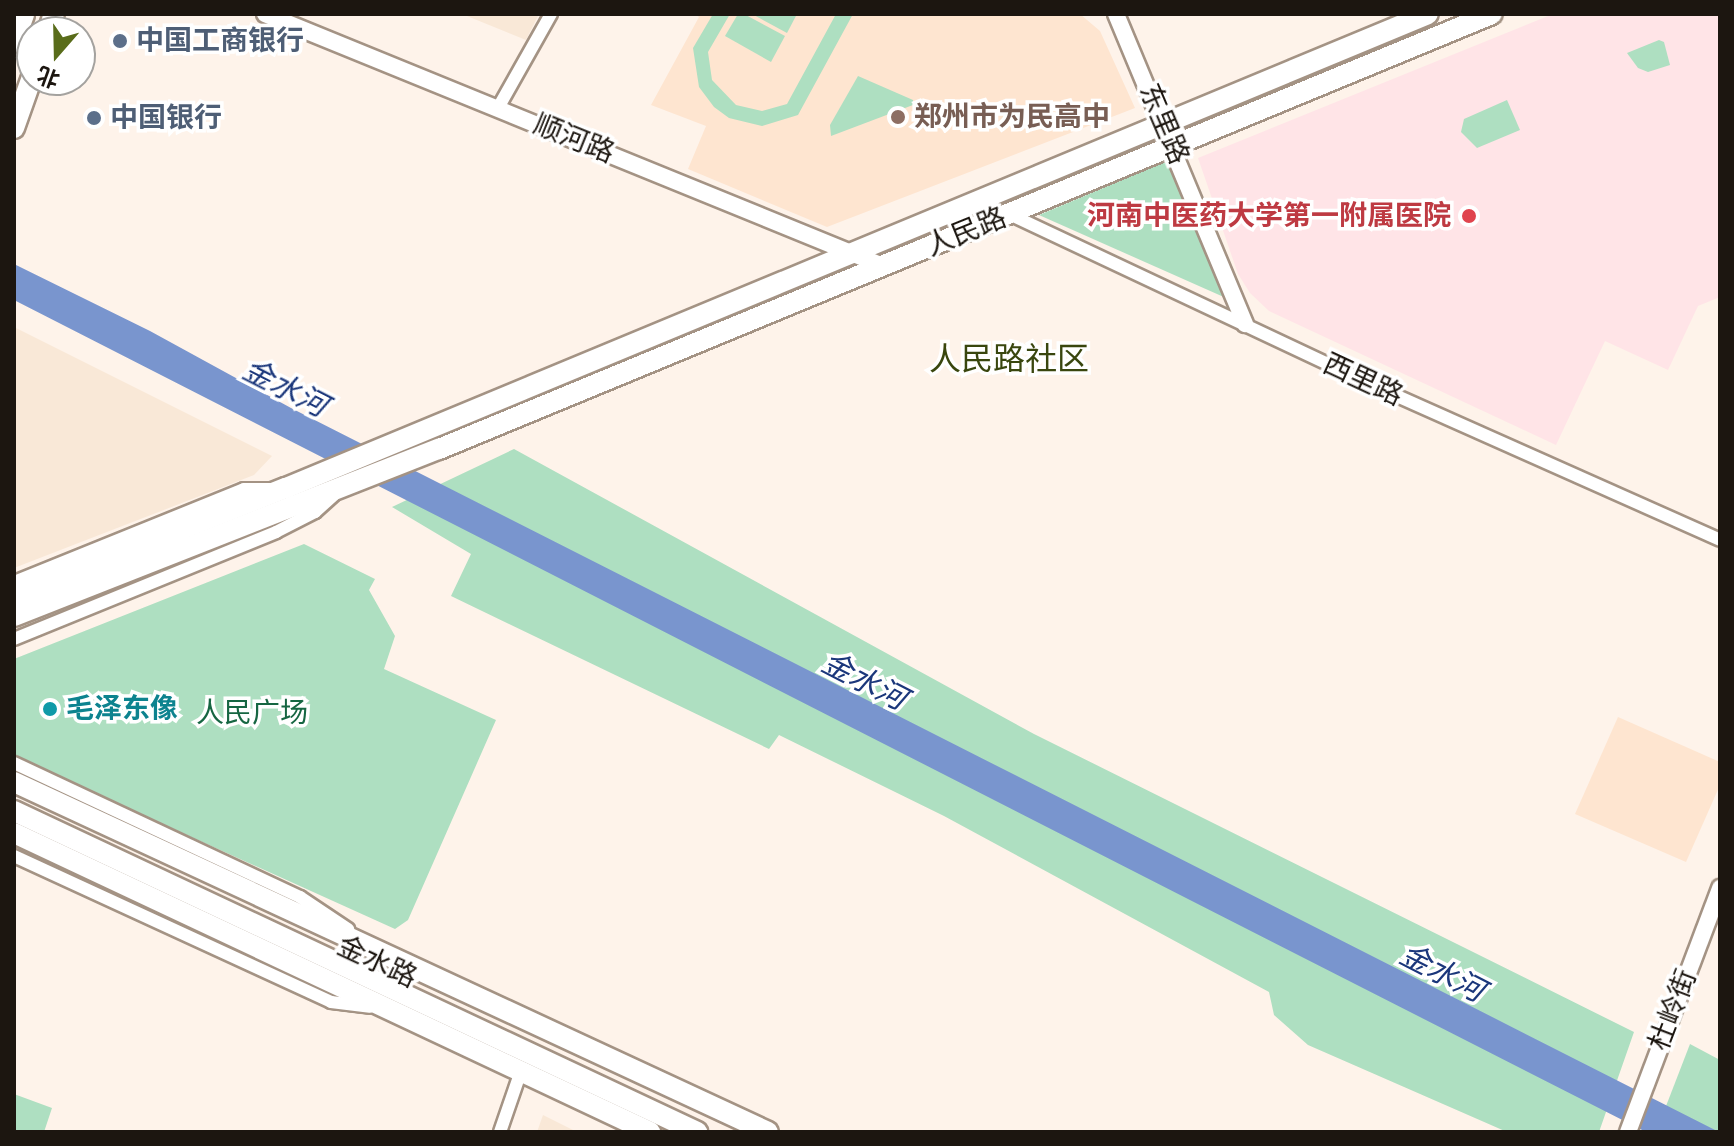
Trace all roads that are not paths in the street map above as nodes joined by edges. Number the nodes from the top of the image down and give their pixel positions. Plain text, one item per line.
1 (24, 14) edge
2 (265, 14) edge
3 (551, 14) edge
4 (1117, 14) edge
5 (1428, 14) edge
6 (1492, 14) edge
7 (14, 42) edge
8 (25, 96) edge
9 (498, 108) junction
10 (1164, 123) junction
11 (14, 128) edge
12 (1174, 146) junction
13 (1009, 214) junction
14 (851, 252) junction
15 (883, 266) junction
16 (1245, 324) junction
17 (346, 484) junction
18 (286, 488) junction
19 (1720, 540) edge
20 (14, 582) edge
21 (14, 596) edge
22 (14, 616) edge
23 (14, 639) edge
24 (14, 763) edge
25 (14, 782) edge
26 (14, 791) edge
27 (14, 811) edge
28 (14, 833) edge
29 (14, 856) edge
30 (1720, 888) edge
31 (391, 957) junction
32 (390, 1009) junction
33 (521, 1071) junction
34 (737, 1131) edge
35 (500, 1132) edge
36 (650, 1132) edge
37 (697, 1132) edge
38 (768, 1132) edge
39 (1628, 1132) edge

1 - 7 main road
2 - 9 street, 顺河路
3 - 9 street
4 - 10 street, 东里路
5 - 10 main road, 人民路
6 - 12 main road, 人民路
8 - 11 main road
9 - 14 street, 顺河路
10 - 12 street, 东里路
10 - 14 main road, 人民路
12 - 13 main road, 人民路
12 - 16 street, 东里路
13 - 15 main road, 人民路
13 - 16 street, 西里路
14 - 15 street, 顺河路
14 - 18 main road, 人民路
15 - 17 main road, 人民路
16 - 19 street, 西里路
17 - 22 main road, 人民路
17 - 23 street
18 - 20 street
18 - 21 main road, 人民路
24 - 31 street
25 - 31 main road
26 - 34 main road, 金水路
27 - 37 main road, 金水路
28 - 32 main road
29 - 32 street
30 - 39 street, 杜岭街
31 - 38 main road
32 - 33 main road
33 - 35 street
33 - 36 main road

